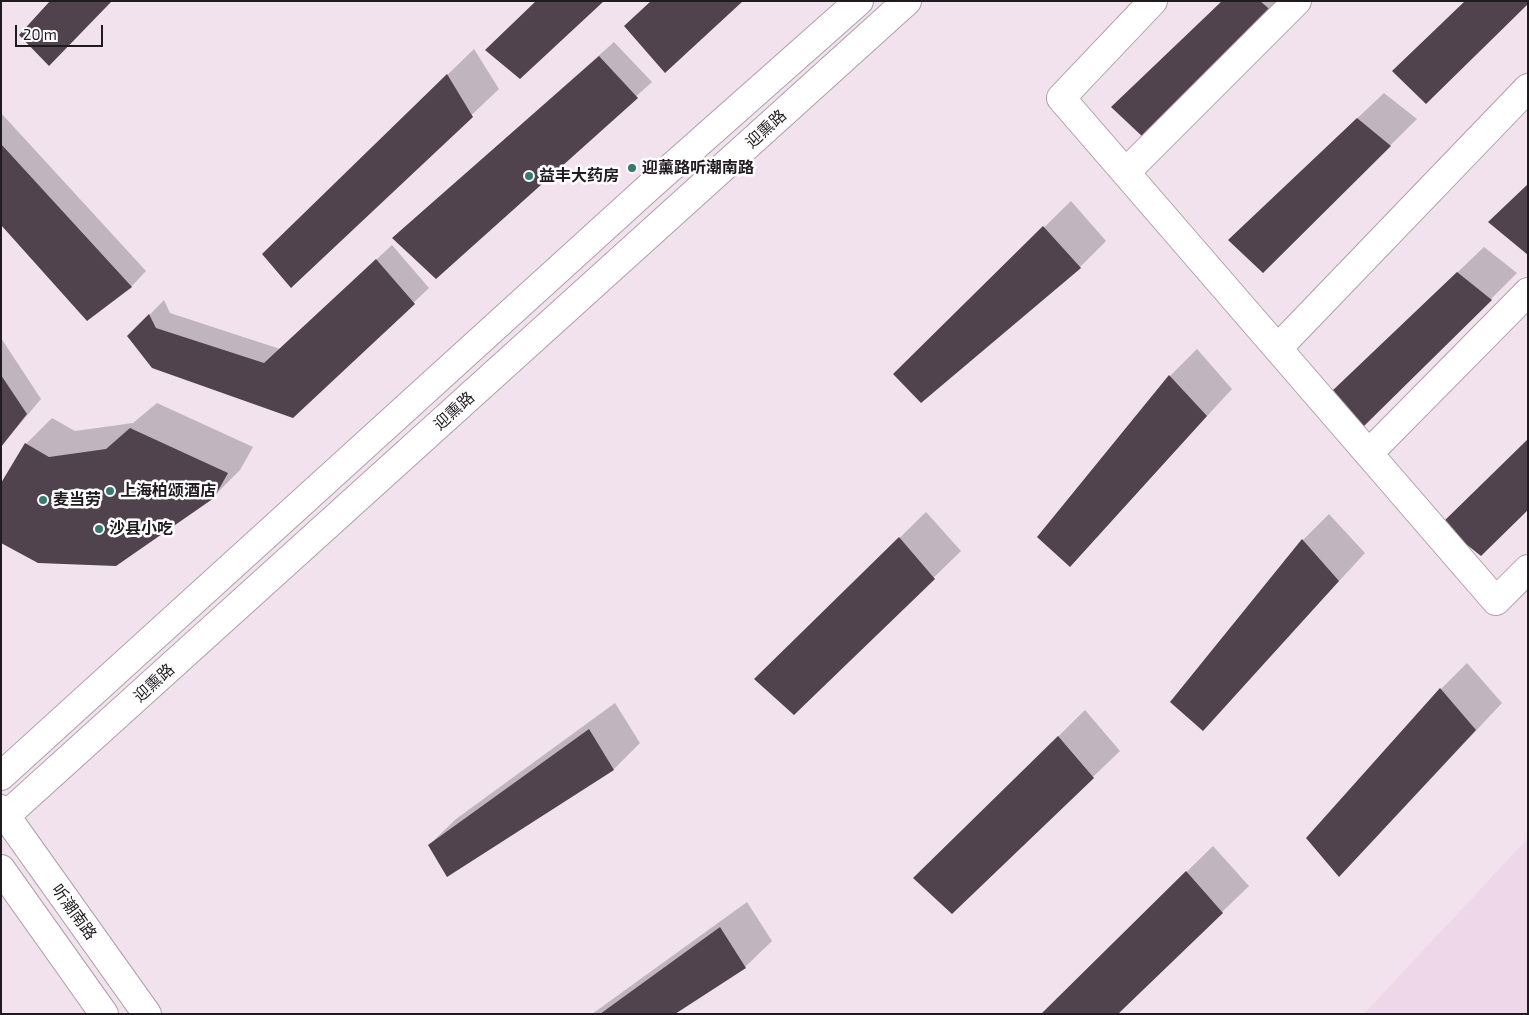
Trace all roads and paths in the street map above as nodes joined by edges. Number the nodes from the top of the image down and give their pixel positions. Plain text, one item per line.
1 (859, 1) edge
2 (907, 1) edge
3 (1153, 1) edge
4 (1296, 1) edge
5 (1528, 88) edge
6 (1126, 172) junction
7 (1528, 292) edge
8 (1278, 348) junction
9 (1369, 453) junction
10 (1528, 569) edge
11 (1, 776) edge
12 (3, 815) edge
13 (1, 869) edge
14 (104, 1014) edge
15 (147, 1014) edge

1 - 11 street, 迎熏路
2 - 12 street, 迎熏路
3 - 6 street
4 - 6 street
5 - 8 street
6 - 8 street
7 - 9 street
8 - 9 street
9 - 10 street
12 - 15 street, 听潮南路
13 - 14 street

